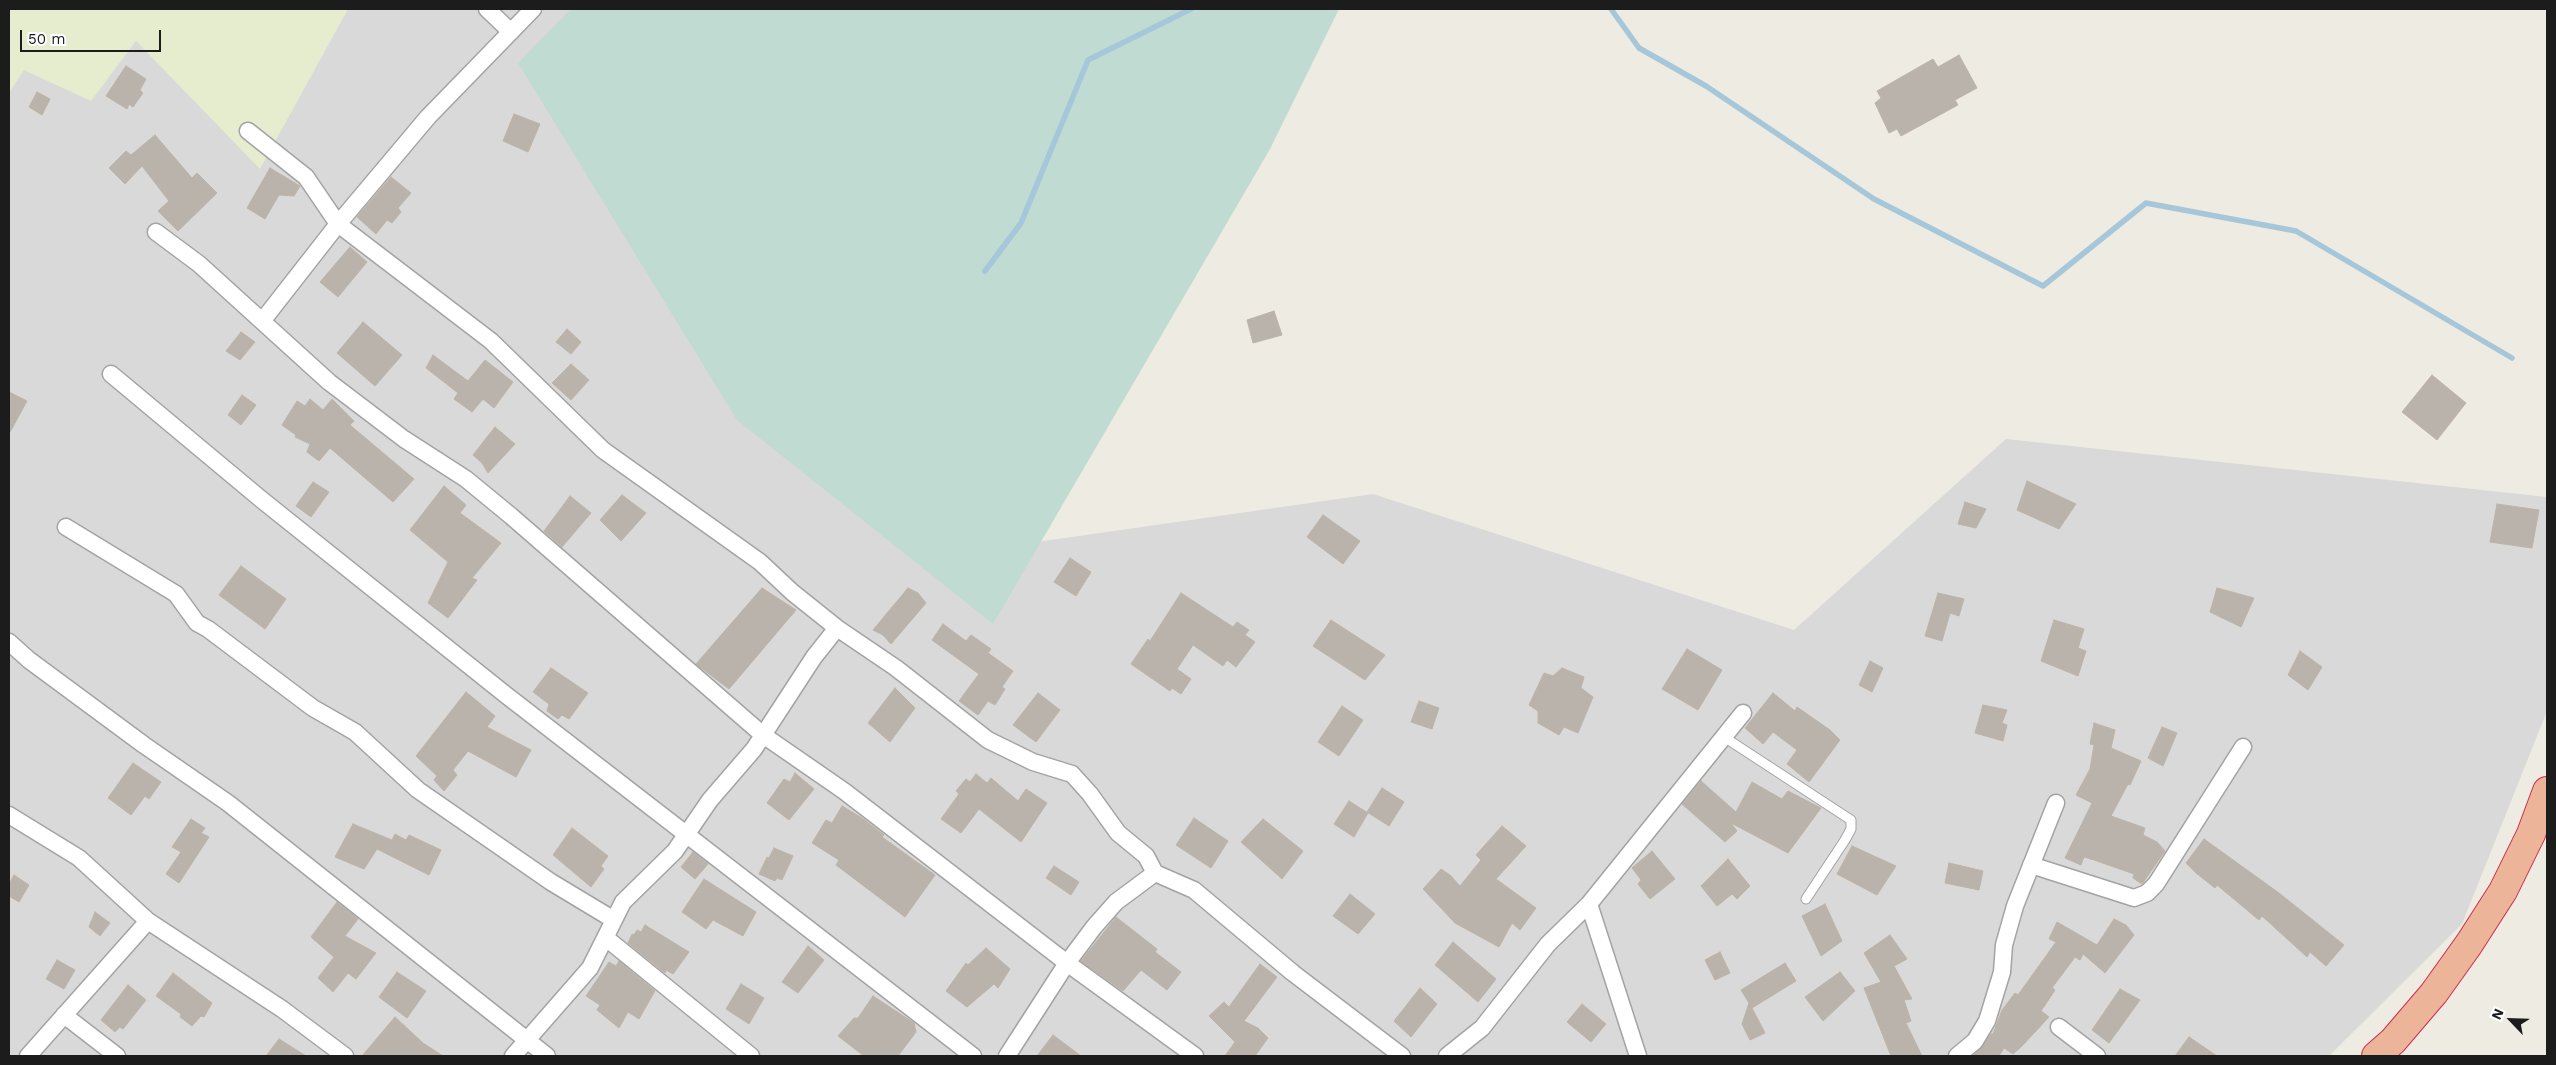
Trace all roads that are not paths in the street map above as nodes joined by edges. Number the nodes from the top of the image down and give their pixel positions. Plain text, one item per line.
1 (487, 9) edge
2 (533, 9) edge
3 (510, 32) junction
4 (248, 131) dead end
5 (338, 224) junction
6 (156, 232) dead end
7 (263, 320) junction
8 (111, 374) dead end
9 (66, 527) dead end
10 (837, 628) junction
11 (9, 642) edge
12 (1743, 713) dead end
13 (763, 735) junction
14 (1724, 737) junction
15 (2243, 747) dead end
16 (2547, 791) edge
17 (2056, 803) dead end
18 (9, 815) edge
19 (687, 835) junction
20 (2031, 865) junction
21 (1155, 873) junction
22 (1806, 899) dead end
23 (1589, 904) junction
24 (614, 920) junction
25 (148, 921) junction
26 (606, 938) junction
27 (1067, 964) junction
28 (64, 1015) junction
29 (2060, 1027) dead end
30 (526, 1040) junction
31 (28, 1056) edge
32 (117, 1056) edge
33 (345, 1056) edge
34 (513, 1056) edge
35 (547, 1056) edge
36 (751, 1056) edge
37 (973, 1056) edge
38 (1007, 1056) edge
39 (1196, 1056) edge
40 (1402, 1056) edge
41 (1446, 1056) edge
42 (1638, 1056) edge
43 (1957, 1056) edge
44 (2097, 1056) edge
45 (2376, 1056) edge

1 - 3 street
2 - 3 street
3 - 5 street
4 - 5 street
5 - 7 street
5 - 10 street
6 - 7 street
7 - 13 street
8 - 19 street
9 - 24 street
10 - 13 street
10 - 21 street
11 - 30 street
12 - 14 street
13 - 19 street
13 - 27 street
14 - 22 lane
14 - 23 street
15 - 20 street
16 - 45 highway
17 - 20 street
18 - 25 street
19 - 24 street
19 - 37 street
20 - 43 street
21 - 27 street
21 - 40 street
23 - 41 street
23 - 42 street
24 - 26 street
25 - 28 street
25 - 33 street
26 - 30 street
26 - 36 street
27 - 38 street
27 - 39 street
28 - 31 street
28 - 32 street
29 - 44 street
30 - 34 street
30 - 35 street

